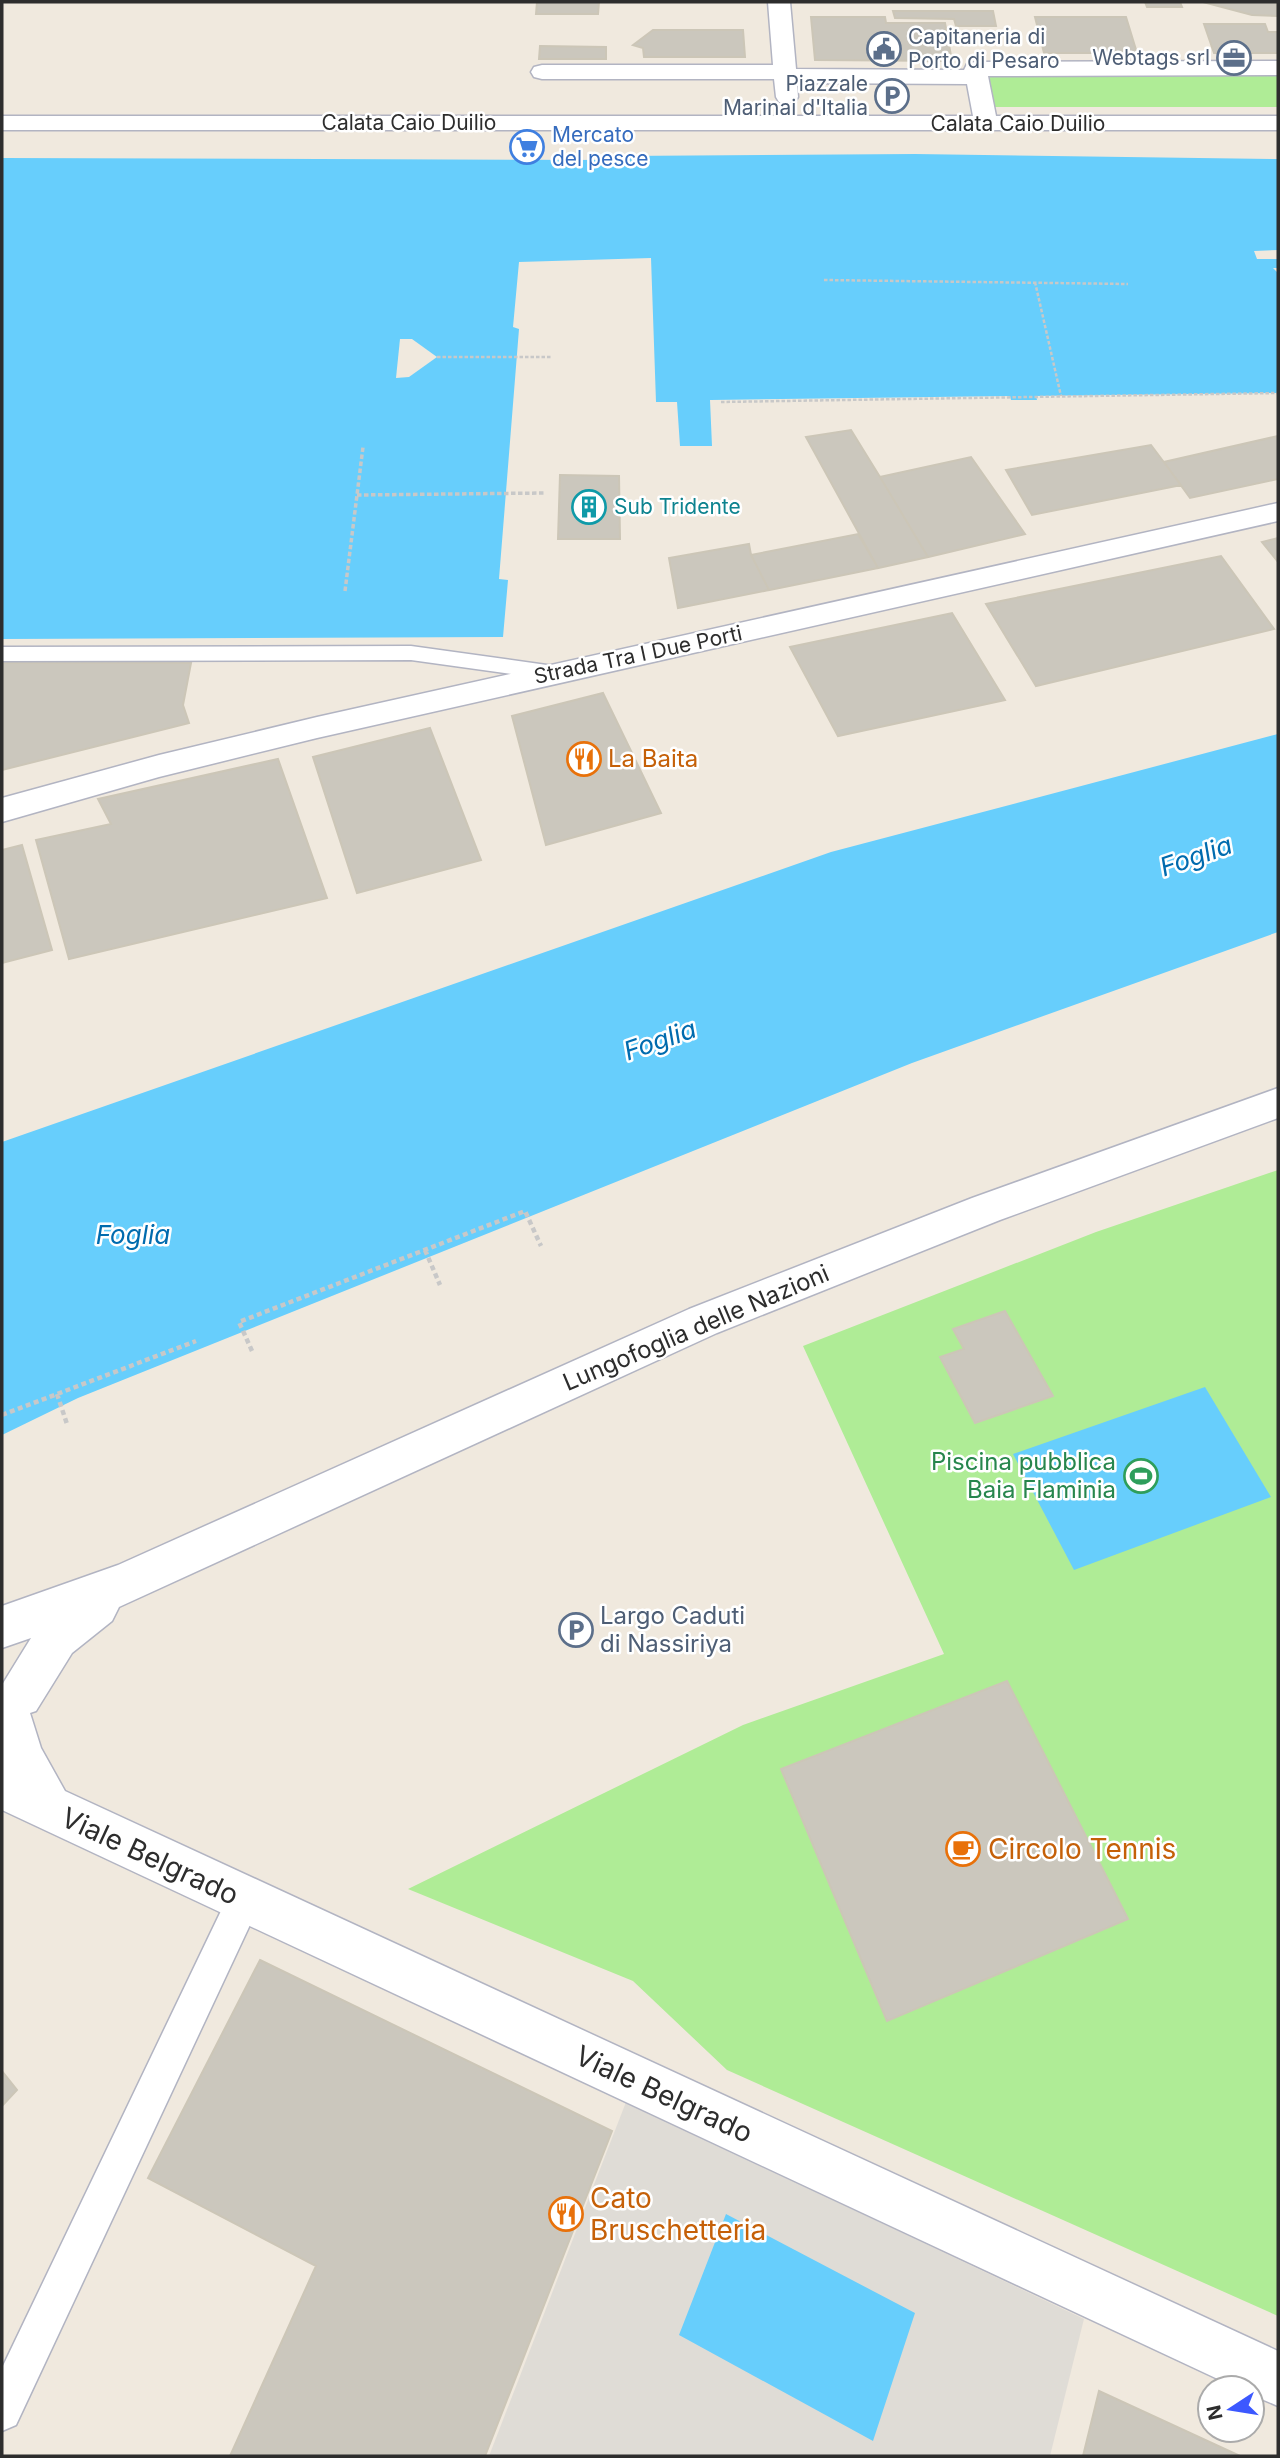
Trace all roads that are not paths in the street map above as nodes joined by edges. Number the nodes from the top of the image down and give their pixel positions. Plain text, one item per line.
1 (779, 2) edge
2 (1278, 68) edge
3 (542, 72) dead end
4 (784, 74) junction
5 (977, 76) junction
6 (2, 122) edge
7 (1278, 123) edge
8 (797, 124) junction
9 (986, 124) junction
10 (1278, 512) edge
11 (2, 654) edge
12 (554, 673) junction
13 (2, 810) edge
14 (1278, 1103) edge
15 (127, 1583) junction
16 (2, 1627) edge
17 (2, 1647) edge
18 (11, 1716) edge
19 (2, 1786) edge
20 (50, 1810) junction
21 (244, 1900) junction
22 (1278, 2379) edge
23 (2, 2411) edge

1 - 4 street
2 - 5 street
3 - 4 street
4 - 5 street
4 - 8 street
5 - 9 street
6 - 8 street, Calata Caio Duilio
7 - 9 street, Calata Caio Duilio
8 - 9 street, Calata Caio Duilio
10 - 12 street, Strada Tra I Due Porti
11 - 12 lane
12 - 13 street, Strada Tra I Due Porti
14 - 15 street, Lungofoglia delle Nazioni
15 - 16 street, Lungofoglia delle Nazioni
15 - 18 street, Lungofoglia delle Nazioni
17 - 18 street
18 - 20 street, Viale Belgrado
19 - 20 street, Viale Belgrado
20 - 21 street, Viale Belgrado
21 - 22 street, Viale Belgrado
21 - 23 lane

